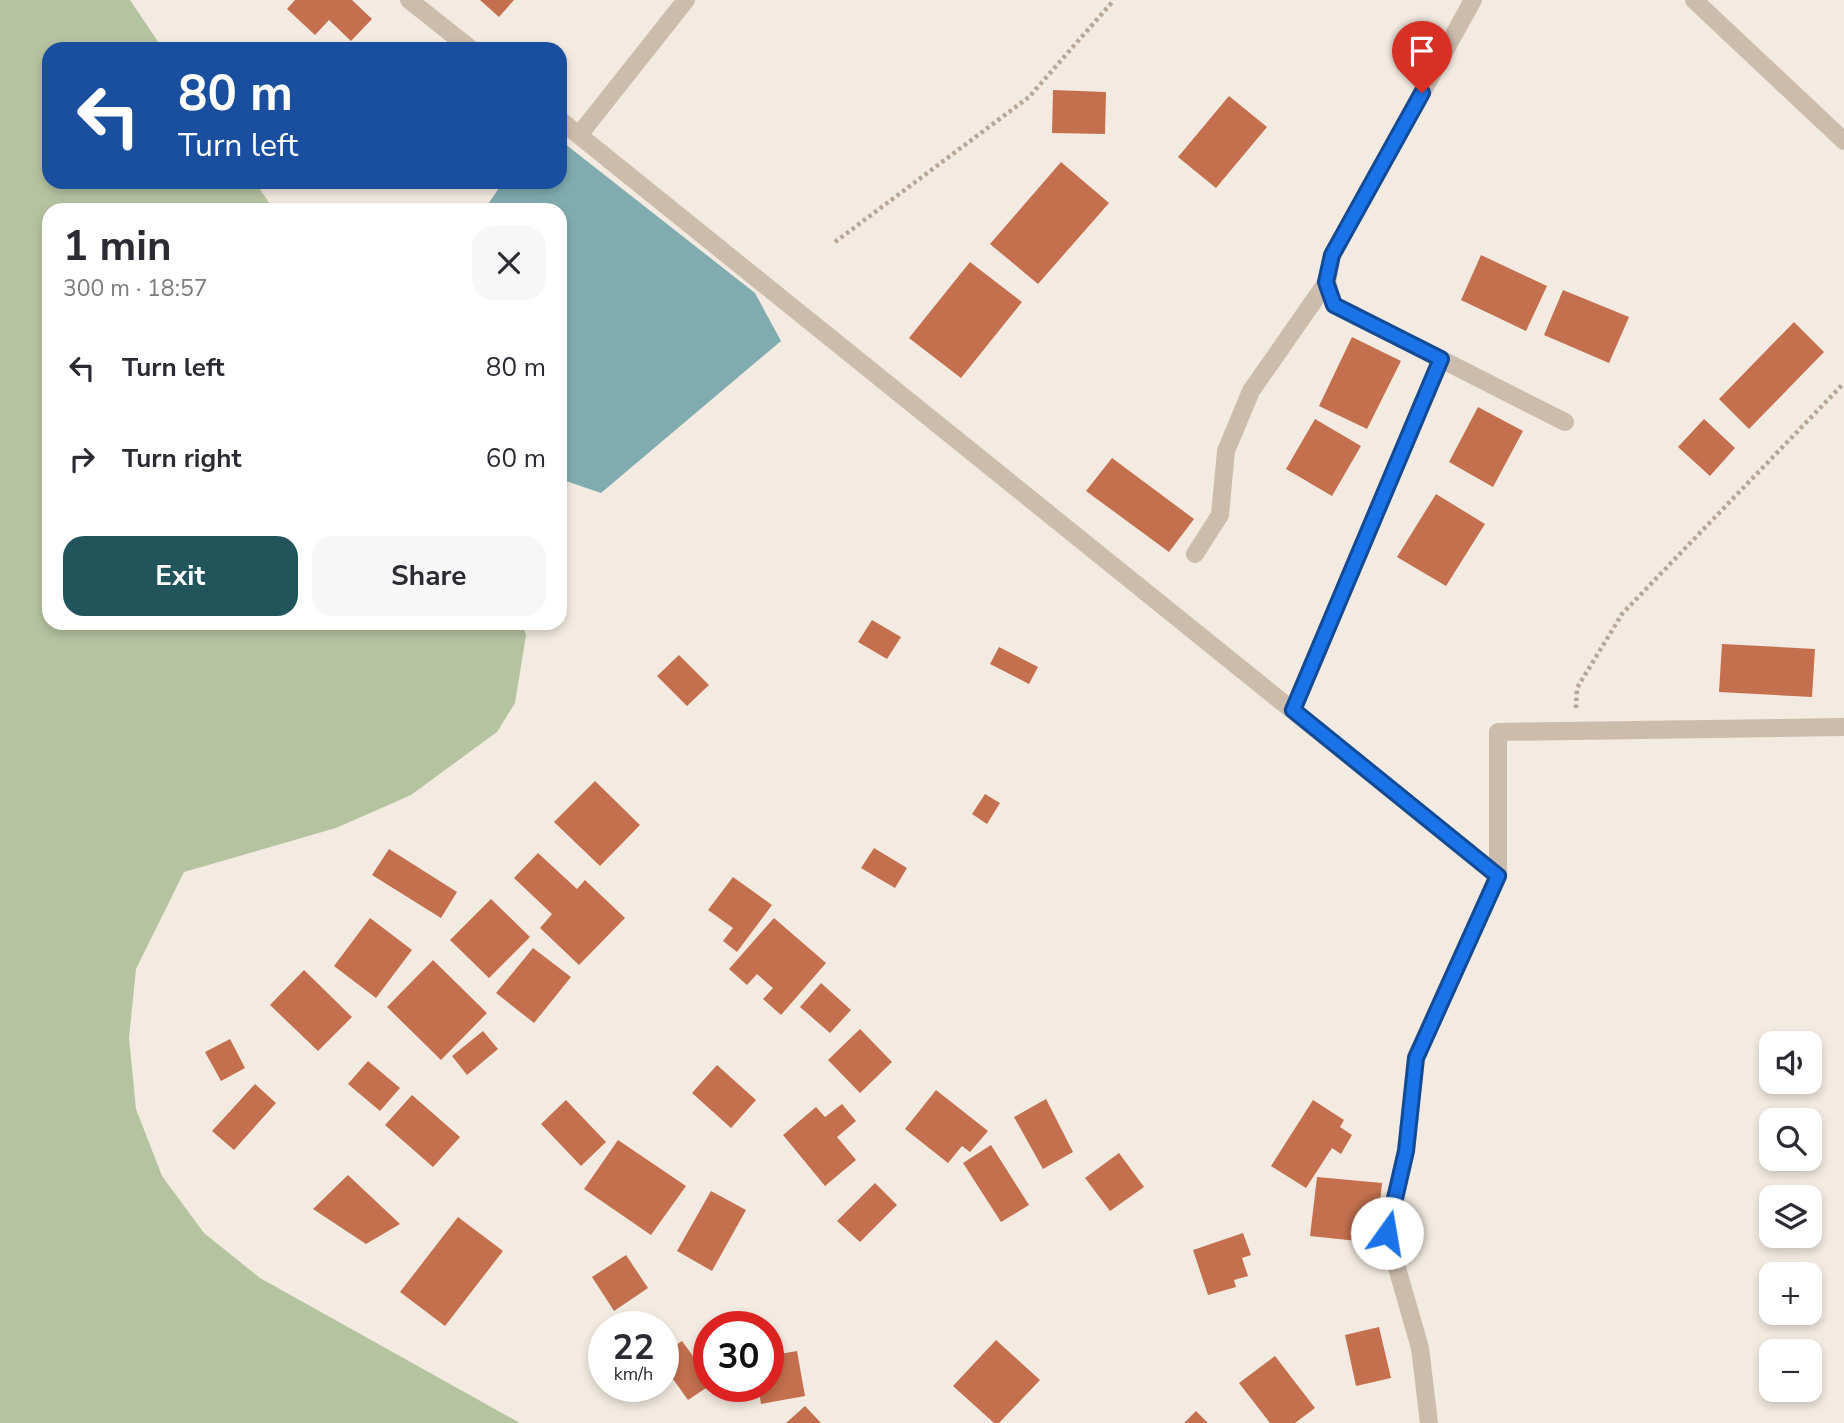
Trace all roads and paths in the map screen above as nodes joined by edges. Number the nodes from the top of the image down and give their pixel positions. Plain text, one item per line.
1 (409, 0) edge
2 (686, 0) edge
3 (1114, 0) edge
4 (1473, 0) edge
5 (1694, 0) edge
6 (462, 42) edge
7 (567, 126) edge
8 (579, 135) junction
9 (1844, 141) edge
10 (835, 242) dead end
11 (1326, 282) junction
12 (1441, 359) junction
13 (1844, 383) edge
14 (1565, 422) dead end
15 (1195, 554) dead end
16 (1293, 710) junction
17 (1844, 727) edge
18 (1575, 730) junction
19 (1498, 876) junction
20 (1429, 1423) edge

1 - 6 street
2 - 8 street
3 - 10 path
4 - 11 street
5 - 9 street
7 - 8 street
8 - 16 street
11 - 12 street
11 - 15 street
12 - 14 street
12 - 16 street
13 - 18 path
16 - 19 street
17 - 18 street
18 - 19 street
19 - 20 street

